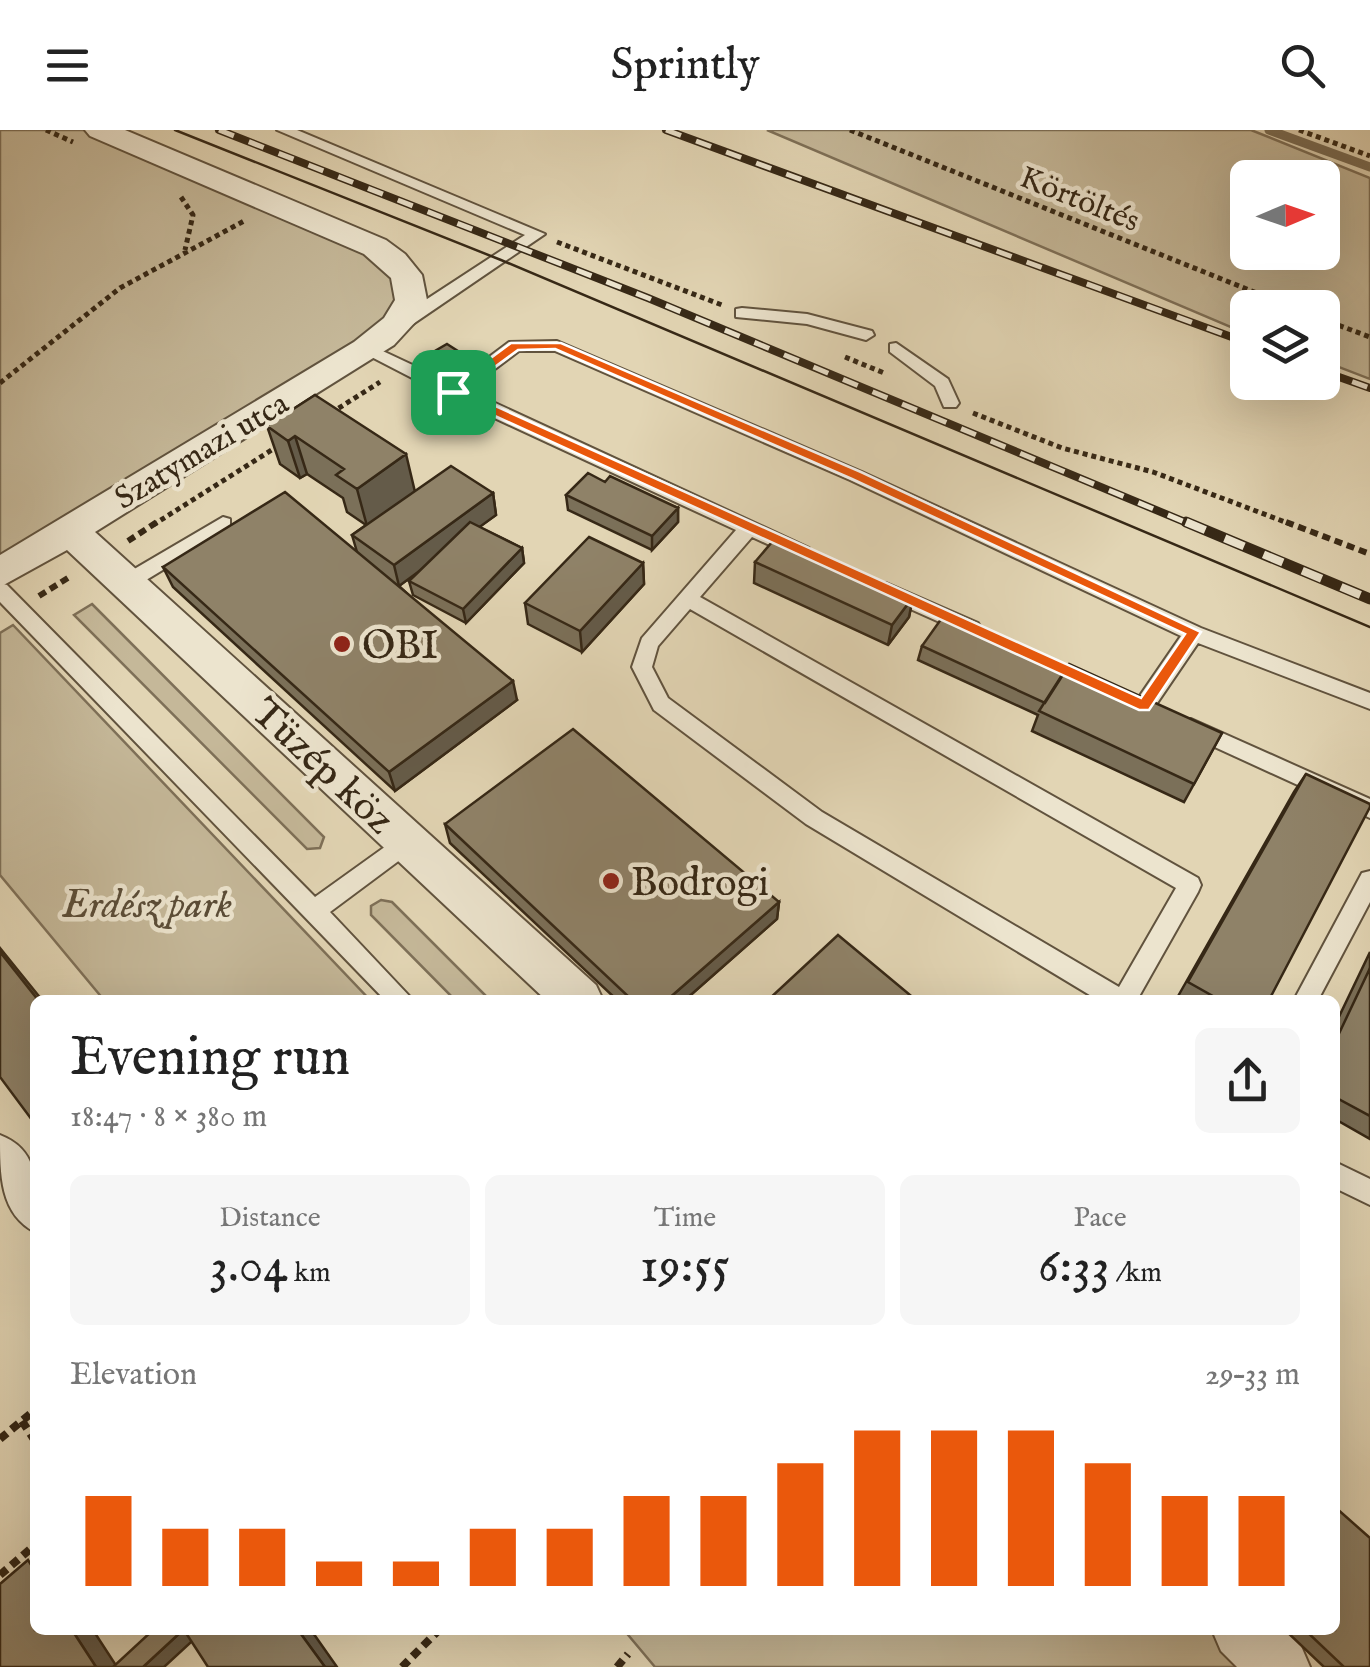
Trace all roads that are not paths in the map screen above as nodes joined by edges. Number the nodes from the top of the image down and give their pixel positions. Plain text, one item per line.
1 (100, 130) edge
2 (284, 130) edge
3 (742, 313) dead end
4 (401, 324) junction
5 (866, 335) dead end
6 (896, 348) dead end
7 (366, 350) junction
8 (453, 392) junction
9 (950, 403) dead end
10 (223, 524) dead end
11 (748, 529) junction
12 (98, 557) junction
13 (820, 561) edge
14 (0, 573) edge
15 (874, 585) edge
16 (0, 590) edge
17 (688, 599) junction
18 (1194, 632) junction
19 (982, 633) edge
20 (1370, 702) edge
21 (1370, 810) edge
22 (408, 842) junction
23 (1370, 880) edge
24 (314, 911) junction
25 (396, 995) edge
26 (574, 995) edge
27 (1113, 995) edge
28 (1124, 995) edge
29 (1309, 995) edge
30 (0, 1159) edge
31 (1340, 1177) edge
32 (1370, 1193) edge
33 (30, 1200) edge
34 (1247, 1635) edge
35 (1280, 1667) edge

1 - 4 street
2 - 4 lane
3 - 5 lane
4 - 7 street, Szatymazi utca
6 - 9 lane
7 - 8 lane
7 - 12 street, Szatymazi utca
8 - 11 lane
8 - 18 lane
10 - 12 lane
11 - 13 lane
11 - 17 lane
12 - 14 street, Szatymazi utca
12 - 22 street, Tüzép köz
15 - 19 lane
16 - 24 lane
17 - 27 lane
17 - 28 lane
18 - 20 lane
18 - 21 lane
22 - 24 lane
22 - 26 street, Tüzép köz
23 - 29 lane
24 - 25 lane
30 - 33 street
31 - 32 lane
34 - 35 street

